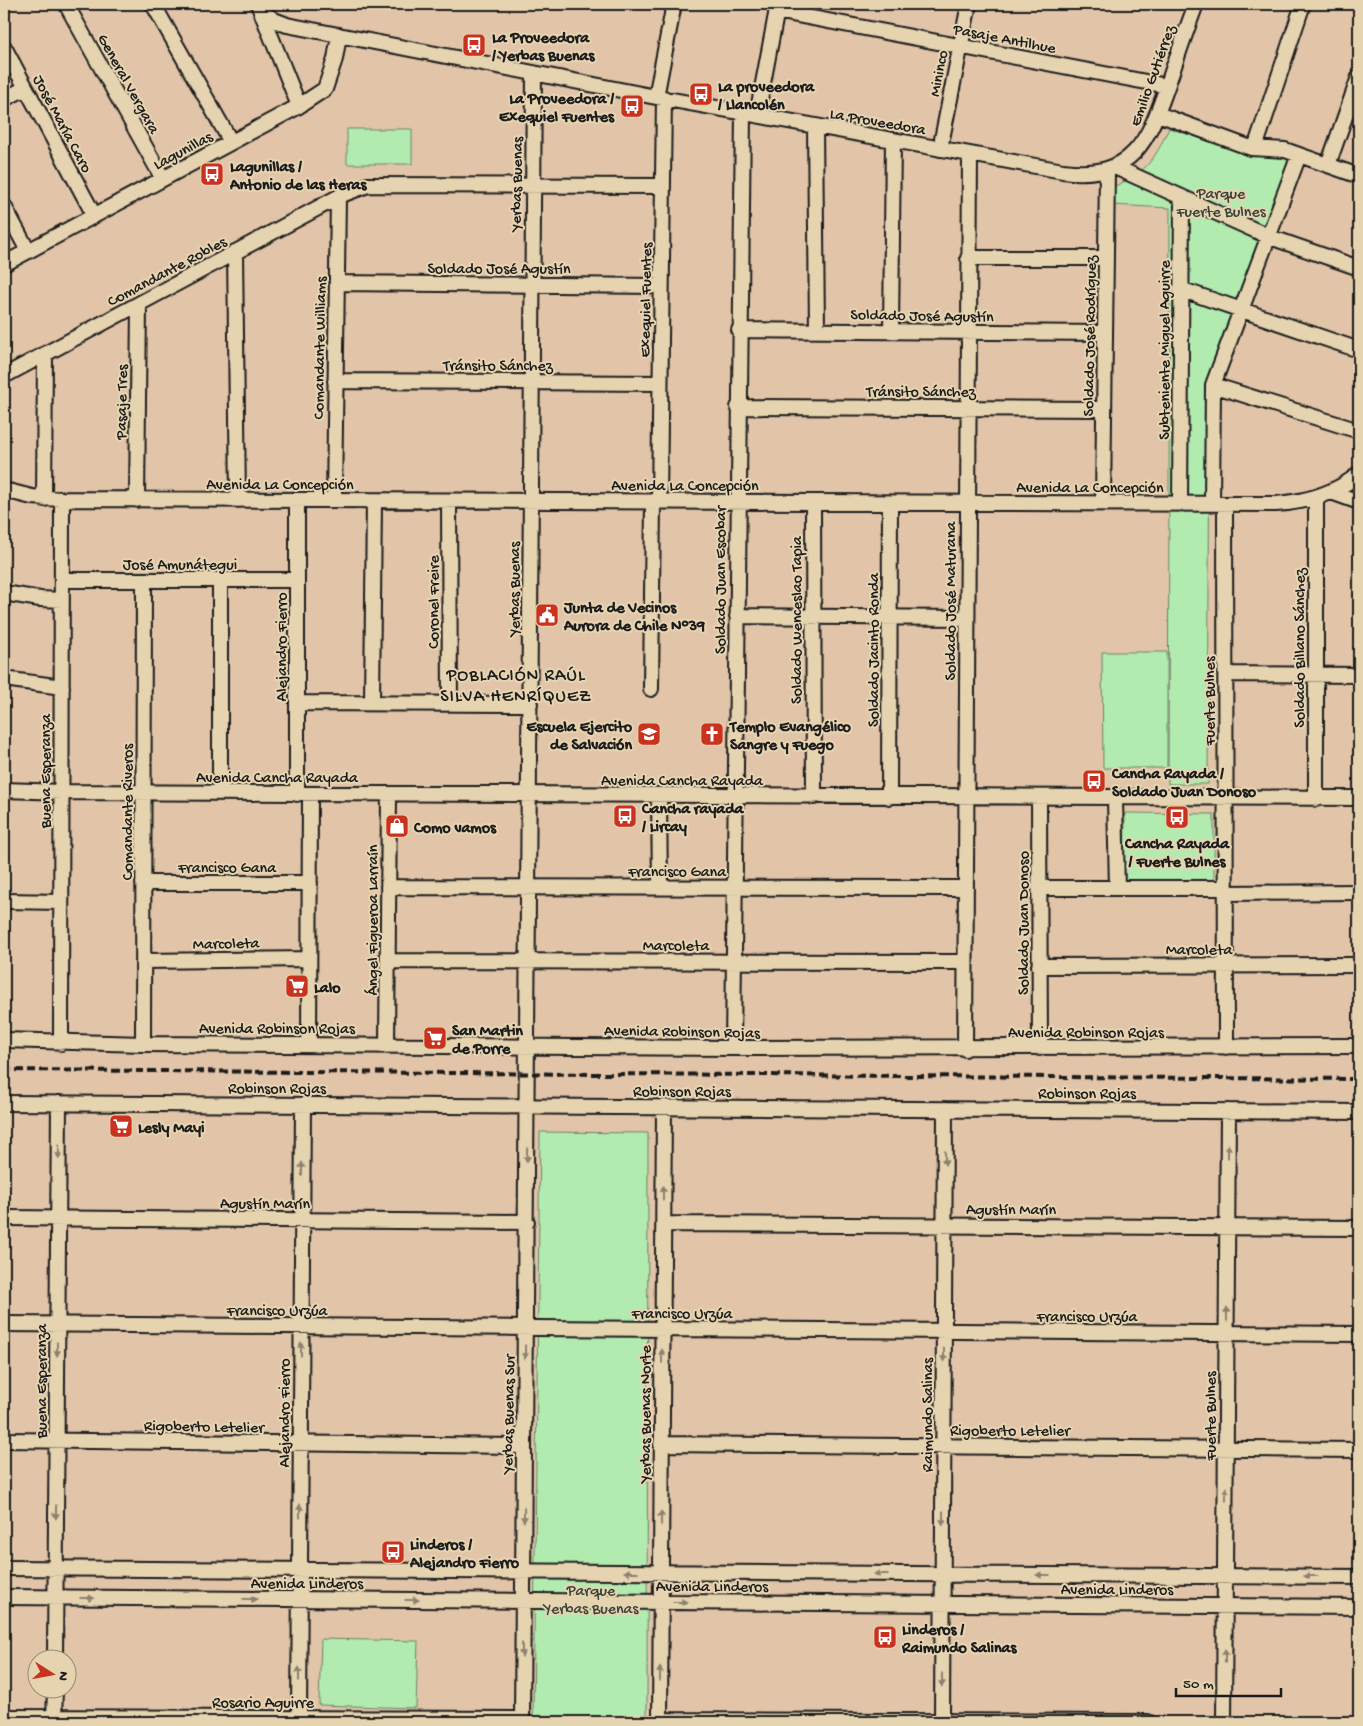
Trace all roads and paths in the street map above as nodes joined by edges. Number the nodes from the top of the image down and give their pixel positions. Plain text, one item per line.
1 (66, 4) edge
2 (153, 4) edge
3 (674, 4) edge
4 (968, 4) edge
5 (1196, 4) edge
6 (1303, 4) edge
7 (261, 8) edge
8 (777, 8) edge
9 (339, 35) junction
10 (960, 46) junction
11 (4, 47) edge
12 (534, 73) junction
13 (1359, 78) edge
14 (1167, 86) junction
15 (26, 88) junction
16 (660, 97) junction
17 (4, 100) edge
18 (299, 106) junction
19 (742, 112) junction
20 (1158, 114) junction
21 (757, 115) junction
22 (815, 126) junction
23 (893, 140) junction
24 (231, 142) junction
25 (1255, 148) junction
26 (940, 149) junction
27 (970, 154) junction
28 (1299, 154) junction
29 (1328, 165) junction
30 (1111, 168) junction
31 (1359, 176) edge
32 (163, 178) junction
33 (532, 185) junction
34 (662, 186) junction
35 (341, 195) junction
36 (1182, 197) junction
37 (4, 206) edge
38 (94, 215) junction
39 (1270, 237) junction
40 (28, 251) junction
41 (235, 252) junction
42 (968, 258) junction
43 (1106, 258) junction
44 (4, 264) edge
45 (1359, 268) edge
46 (337, 283) junction
47 (532, 285) junction
48 (661, 286) junction
49 (1180, 289) junction
50 (139, 304) junction
51 (1242, 310) junction
52 (739, 330) junction
53 (817, 330) junction
54 (890, 331) junction
55 (967, 332) junction
56 (1105, 334) junction
57 (1359, 350) edge
58 (45, 354) junction
59 (4, 376) edge
60 (335, 381) junction
61 (531, 382) junction
62 (660, 382) junction
63 (1213, 385) junction
64 (738, 407) junction
65 (967, 408) junction
66 (1104, 409) junction
67 (1359, 430) edge
68 (1359, 474) edge
69 (4, 490) edge
70 (1331, 492) junction
71 (1316, 498) junction
72 (44, 499) junction
73 (62, 499) junction
74 (137, 500) junction
75 (238, 500) junction
76 (297, 500) junction
77 (334, 500) junction
78 (374, 501) junction
79 (449, 501) junction
80 (531, 501) junction
81 (656, 502) junction
82 (737, 502) junction
83 (813, 502) junction
84 (1359, 502) edge
85 (890, 503) junction
86 (967, 503) junction
87 (1103, 504) junction
88 (1180, 504) junction
89 (1219, 504) junction
90 (62, 580) junction
91 (144, 580) junction
92 (220, 580) junction
93 (297, 580) junction
94 (4, 593) edge
95 (62, 600) junction
96 (737, 616) junction
97 (813, 617) junction
98 (890, 618) junction
99 (966, 618) junction
100 (1225, 674) junction
101 (1316, 674) junction
102 (1359, 675) edge
103 (4, 679) edge
104 (62, 687) junction
105 (651, 689) dead end
106 (297, 703) junction
107 (372, 703) junction
108 (450, 703) junction
109 (530, 704) junction
110 (4, 790) edge
111 (62, 792) junction
112 (144, 793) junction
113 (220, 794) junction
114 (303, 794) junction
115 (389, 794) junction
116 (530, 795) junction
117 (659, 796) junction
118 (735, 796) junction
119 (814, 797) junction
120 (889, 797) junction
121 (965, 798) junction
122 (1039, 798) junction
123 (1359, 798) edge
124 (1115, 799) junction
125 (1226, 799) junction
126 (1316, 799) junction
127 (143, 883) junction
128 (310, 883) junction
129 (388, 887) junction
130 (529, 887) junction
131 (660, 887) junction
132 (734, 887) junction
133 (965, 888) junction
134 (1039, 888) junction
135 (1117, 888) junction
136 (1226, 891) junction
137 (1359, 892) edge
138 (4, 901) edge
139 (61, 902) junction
140 (309, 959) junction
141 (143, 961) junction
142 (388, 961) junction
143 (528, 962) junction
144 (733, 962) junction
145 (965, 962) junction
146 (1359, 965) edge
147 (1039, 966) junction
148 (1226, 966) junction
149 (4, 1040) edge
150 (61, 1043) junction
151 (143, 1044) junction
152 (309, 1045) junction
153 (387, 1045) junction
154 (528, 1046) junction
155 (1359, 1046) edge
156 (733, 1048) junction
157 (1040, 1048) junction
158 (1226, 1048) junction
159 (965, 1049) junction
160 (4, 1103) edge
161 (59, 1103) junction
162 (303, 1105) junction
163 (528, 1106) junction
164 (664, 1107) junction
165 (945, 1109) junction
166 (1228, 1111) junction
167 (1359, 1112) edge
168 (4, 1218) edge
169 (58, 1218) junction
170 (302, 1220) junction
171 (527, 1222) junction
172 (663, 1224) junction
173 (944, 1225) junction
174 (1228, 1227) junction
175 (1359, 1228) edge
176 (4, 1324) edge
177 (58, 1324) junction
178 (301, 1326) junction
179 (526, 1328) junction
180 (662, 1329) junction
181 (944, 1331) junction
182 (1227, 1333) junction
183 (1359, 1334) edge
184 (4, 1440) edge
185 (57, 1440) junction
186 (300, 1443) junction
187 (661, 1444) junction
188 (524, 1446) junction
189 (943, 1446) junction
190 (1226, 1449) junction
191 (1359, 1450) edge
192 (4, 1568) edge
193 (56, 1568) junction
194 (300, 1570) junction
195 (523, 1571) junction
196 (661, 1572) junction
197 (942, 1574) junction
198 (1225, 1576) junction
199 (1359, 1577) edge
200 (4, 1597) edge
201 (55, 1597) junction
202 (300, 1599) junction
203 (523, 1601) junction
204 (660, 1602) junction
205 (942, 1604) junction
206 (1225, 1607) junction
207 (1359, 1608) edge
208 (55, 1648) edge
209 (55, 1698) edge
210 (4, 1717) edge
211 (54, 1720) edge
212 (299, 1720) edge
213 (522, 1721) edge
214 (660, 1721) edge
215 (942, 1722) edge
216 (1148, 1722) edge
217 (1224, 1722) edge

1 - 32 street, General Vergara
2 - 24 street
3 - 16 street, Exequiel Fuentes
4 - 10 street, Mininco
5 - 14 street, Emilio Gutiérrez
6 - 25 street
7 - 9 street, La Proveedora
7 - 18 street
8 - 10 street, Pasaje Antilhue
8 - 21 street
9 - 12 street, La Proveedora
9 - 18 street, Lagunillas
10 - 14 street, Pasaje Antilhue
10 - 26 street, Mininco
11 - 15 street, José María Caro
12 - 16 street, La Proveedora
12 - 33 street, Yerbas Buenas
13 - 29 street
14 - 20 street, Emilio Gutiérrez
15 - 17 street
15 - 38 street, José María Caro
16 - 19 street, La Proveedora
16 - 34 street, Exequiel Fuentes
18 - 24 street, Lagunillas
19 - 21 street, La Proveedora
19 - 52 street, Soldado Juan Escobar
20 - 25 street
20 - 30 street, Emilio Gutiérrez
21 - 22 street, La Proveedora
22 - 23 street, La Proveedora
22 - 53 street
23 - 26 street, La Proveedora
23 - 54 street
24 - 32 street, Lagunillas
25 - 28 street
26 - 27 street, La Proveedora
27 - 30 street, La Proveedora
27 - 42 street, Soldado José Maturana
28 - 29 street
28 - 39 street
29 - 31 street
30 - 36 street
30 - 43 street, Soldado José Rodríguez
32 - 38 street, Lagunillas
33 - 34 street
33 - 35 street
33 - 47 street, Yerbas Buenas
34 - 48 street, Exequiel Fuentes
35 - 41 street, Comandante Robles
35 - 46 street, Comandante Williams
36 - 39 street
36 - 49 street, Subteniente Miguel Aguirre
37 - 40 street
38 - 40 street, Lagunillas
39 - 45 street
39 - 51 street
40 - 44 street, Lagunillas
41 - 50 street, Comandante Robles
41 - 75 street
42 - 43 street
42 - 55 street, Soldado José Maturana
43 - 56 street, Soldado José Rodríguez
46 - 47 street, Soldado José Agustín
46 - 60 street, Comandante Williams
47 - 48 street, Soldado José Agustín
47 - 61 street, Yerbas Buenas
48 - 62 street, Exequiel Fuentes
49 - 51 street
49 - 88 street, Subteniente Miguel Aguirre
50 - 58 street, Comandante Robles
50 - 74 street, Pasaje Tres
51 - 57 street
51 - 63 street
52 - 53 street, Soldado José Agustín
52 - 64 street, Soldado Juan Escobar
53 - 54 street, Soldado José Agustín
54 - 55 street, Soldado José Agustín
55 - 56 street, Soldado José Agustín
55 - 65 street, Soldado José Maturana
56 - 66 street, Soldado José Rodríguez
58 - 59 street, Comandante Robles
58 - 72 street
60 - 61 street, Tránsito Sánchez
60 - 77 street, Comandante Williams
61 - 62 street, Tránsito Sánchez
61 - 80 street, Yerbas Buenas
62 - 81 street, Exequiel Fuentes
63 - 67 street
63 - 89 street
64 - 65 street, Tránsito Sánchez
64 - 82 street, Soldado Juan Escobar
65 - 66 street, Tránsito Sánchez
65 - 86 street, Soldado José Maturana
66 - 87 street, Soldado José Rodríguez
68 - 70 street, Avenida La Concepción
69 - 72 street, Avenida La Concepción
70 - 71 street, Avenida La Concepción
70 - 84 street
71 - 89 street, Avenida La Concepción
71 - 101 street, Soldado Billano Sánchez
72 - 73 street, Avenida La Concepción
73 - 74 street, Avenida La Concepción
73 - 90 street, Buena Esperanza
74 - 75 street, Avenida La Concepción
75 - 76 street, Avenida La Concepción
76 - 77 street, Avenida La Concepción
76 - 93 street, Alejandro Fierro
77 - 78 street, Avenida La Concepción
78 - 79 street, Avenida La Concepción
78 - 107 street
79 - 80 street, Avenida La Concepción
79 - 108 street, Coronel Freire
80 - 81 street, Avenida La Concepción
80 - 109 street, Yerbas Buenas
81 - 82 street, Avenida La Concepción
81 - 105 street, Exequiel Fuentes
82 - 83 street, Avenida La Concepción
82 - 96 street, Soldado Juan Escobar
83 - 85 street, Avenida La Concepción
83 - 97 street, Soldado Wenceslao Tapia
85 - 86 street, Avenida La Concepción
85 - 98 street, Soldado Jacinto Ronda
86 - 87 street, Avenida La Concepción
86 - 99 street, Soldado José Maturana
87 - 88 street, Avenida La Concepción
88 - 89 street, Avenida La Concepción
89 - 100 street, Fuerte Bulnes
90 - 91 street, José Amunátegui
90 - 95 street, Buena Esperanza
91 - 92 street, José Amunátegui
91 - 112 street, Comandante Riveros
92 - 93 street, José Amunátegui
92 - 113 street
93 - 106 street, Alejandro Fierro
94 - 95 street
95 - 104 street, Buena Esperanza
96 - 97 street
96 - 118 street, Soldado Juan Escobar
97 - 98 street
97 - 119 street, Soldado Wenceslao Tapia
98 - 99 street
98 - 120 street, Soldado Jacinto Ronda
99 - 121 street, Soldado José Maturana
100 - 101 street
100 - 125 street, Fuerte Bulnes
101 - 102 street
101 - 126 street, Soldado Billano Sánchez
103 - 104 street
104 - 111 street, Buena Esperanza
106 - 107 street
106 - 114 street, Alejandro Fierro
107 - 108 street
108 - 109 street
109 - 116 street, Yerbas Buenas
110 - 111 street, Avenida Cancha Rayada
111 - 112 street, Avenida Cancha Rayada
111 - 139 street, Buena Esperanza
112 - 113 street, Avenida Cancha Rayada
112 - 127 street, Comandante Riveros
113 - 114 street, Avenida Cancha Rayada
114 - 115 street, Avenida Cancha Rayada
114 - 128 street, Alejandro Fierro
115 - 116 street, Avenida Cancha Rayada
115 - 129 street, Ángel Figueroa Larraín
116 - 117 street, Avenida Cancha Rayada
116 - 130 street, Yerbas Buenas
117 - 118 street, Avenida Cancha Rayada
117 - 131 street
118 - 119 street, Avenida Cancha Rayada
118 - 132 street, Soldado Juan Escobar
119 - 120 street, Avenida Cancha Rayada
120 - 121 street, Avenida Cancha Rayada
121 - 122 street, Avenida Cancha Rayada
121 - 133 street, Soldado José Maturana
122 - 124 street, Avenida Cancha Rayada
122 - 134 street, Soldado Juan Donoso
123 - 126 street, Avenida Cancha Rayada
124 - 125 street, Avenida Cancha Rayada
124 - 135 street
125 - 126 street, Avenida Cancha Rayada
125 - 136 street, Fuerte Bulnes
127 - 128 street, Francisco Gana
127 - 141 street, Comandante Riveros
128 - 140 street, Alejandro Fierro
129 - 130 street, Francisco Gana
129 - 142 street, Ángel Figueroa Larraín
130 - 131 street, Francisco Gana
130 - 143 street, Yerbas Buenas
131 - 132 street, Francisco Gana
132 - 133 street, Francisco Gana
132 - 144 street, Soldado Juan Escobar
133 - 145 street, Soldado José Maturana
134 - 135 street
134 - 147 street, Soldado Juan Donoso
135 - 136 street
136 - 137 street
136 - 148 street, Fuerte Bulnes
138 - 139 street
139 - 150 street, Buena Esperanza
140 - 141 street, Marcoleta
140 - 152 street, Alejandro Fierro
141 - 151 street, Comandante Riveros
142 - 143 street, Marcoleta
142 - 153 street, Ángel Figueroa Larraín
143 - 144 street, Marcoleta
143 - 154 street, Yerbas Buenas
144 - 145 street, Marcoleta
144 - 156 street, Soldado Juan Escobar
145 - 159 street, Soldado José Maturana
146 - 148 street, Marcoleta
147 - 148 street, Marcoleta
147 - 157 street, Soldado Juan Donoso
148 - 158 street, Fuerte Bulnes
149 - 150 street, Avenida Robinson Rojas
150 - 151 street, Avenida Robinson Rojas
151 - 152 street, Avenida Robinson Rojas
152 - 153 street, Avenida Robinson Rojas
153 - 154 street, Avenida Robinson Rojas
154 - 156 street, Avenida Robinson Rojas
154 - 163 street, Yerbas Buenas
155 - 158 street, Avenida Robinson Rojas
156 - 159 street, Avenida Robinson Rojas
157 - 158 street, Avenida Robinson Rojas
157 - 159 street, Avenida Robinson Rojas
160 - 161 street, Robinson Rojas
161 - 162 street, Robinson Rojas
161 -> 169 street, Buena Esperanza
162 - 163 street, Robinson Rojas
170 -> 162 street, Alejandro Fierro
163 - 164 street, Robinson Rojas
163 -> 171 street, Yerbas Buenas Sur
164 - 165 street, Robinson Rojas
172 -> 164 street, Yerbas Buenas Norte
165 - 166 street, Robinson Rojas
165 -> 173 street, Raimundo Salinas
166 - 167 street, Robinson Rojas
174 -> 166 street, Fuerte Bulnes
168 - 169 street, Agustín Marín
169 - 170 street, Agustín Marín
169 - 177 street, Buena Esperanza
170 - 171 street, Agustín Marín
170 - 178 street, Alejandro Fierro
171 - 179 street, Yerbas Buenas Sur
172 - 173 street, Agustín Marín
172 - 180 street, Yerbas Buenas Norte
173 - 174 street, Agustín Marín
173 - 181 street, Raimundo Salinas
174 - 175 street, Agustín Marín
182 -> 174 street, Fuerte Bulnes
176 - 177 street, Francisco Urzúa
177 - 178 street, Francisco Urzúa
177 -> 185 street, Buena Esperanza
178 - 179 street, Francisco Urzúa
186 -> 178 street, Alejandro Fierro
179 - 180 street, Francisco Urzúa
179 -> 188 street, Yerbas Buenas Sur
180 - 181 street, Francisco Urzúa
187 -> 180 street, Yerbas Buenas Norte
181 - 182 street, Francisco Urzúa
181 -> 189 street, Raimundo Salinas
182 - 183 street, Francisco Urzúa
182 - 190 street, Fuerte Bulnes
184 - 185 street, Rigoberto Letelier
185 - 186 street, Rigoberto Letelier
185 -> 193 street, Buena Esperanza
186 - 188 street, Rigoberto Letelier
194 -> 186 street, Alejandro Fierro
187 - 189 street, Rigoberto Letelier
196 -> 187 street, Yerbas Buenas Norte
188 -> 195 street, Yerbas Buenas Sur
189 - 190 street, Rigoberto Letelier
189 -> 197 street, Raimundo Salinas
190 - 191 street, Rigoberto Letelier
198 -> 190 street, Fuerte Bulnes
192 - 193 street, Avenida Linderos
193 - 194 street, Avenida Linderos
193 - 201 street, Buena Esperanza
194 - 195 street, Avenida Linderos
194 - 202 street, Alejandro Fierro
196 -> 195 street, Avenida Linderos
195 - 203 street, Yerbas Buenas Sur
197 -> 196 street, Avenida Linderos
196 - 204 street, Yerbas Buenas Norte
198 -> 197 street, Avenida Linderos
197 - 205 street, Raimundo Salinas
199 -> 198 street, Avenida Linderos
198 - 206 street, Fuerte Bulnes
200 - 201 street, Avenida Linderos
201 -> 202 street, Avenida Linderos
201 - 208 street, Buena Esperanza
202 -> 203 street, Avenida Linderos
212 -> 202 street, Alejandro Fierro
203 - 204 street, Avenida Linderos
203 -> 213 street, Yerbas Buenas Sur
204 -> 205 street, Avenida Linderos
214 -> 204 street, Yerbas Buenas Norte
205 - 206 street, Avenida Linderos
205 -> 215 street, Raimundo Salinas
206 - 207 street, Avenida Linderos
217 -> 206 street, Fuerte Bulnes
209 - 211 street
210 - 211 street, Rosario Aguirre
211 - 212 street, Rosario Aguirre
212 - 213 street, Rosario Aguirre
214 - 215 street
215 - 216 street

